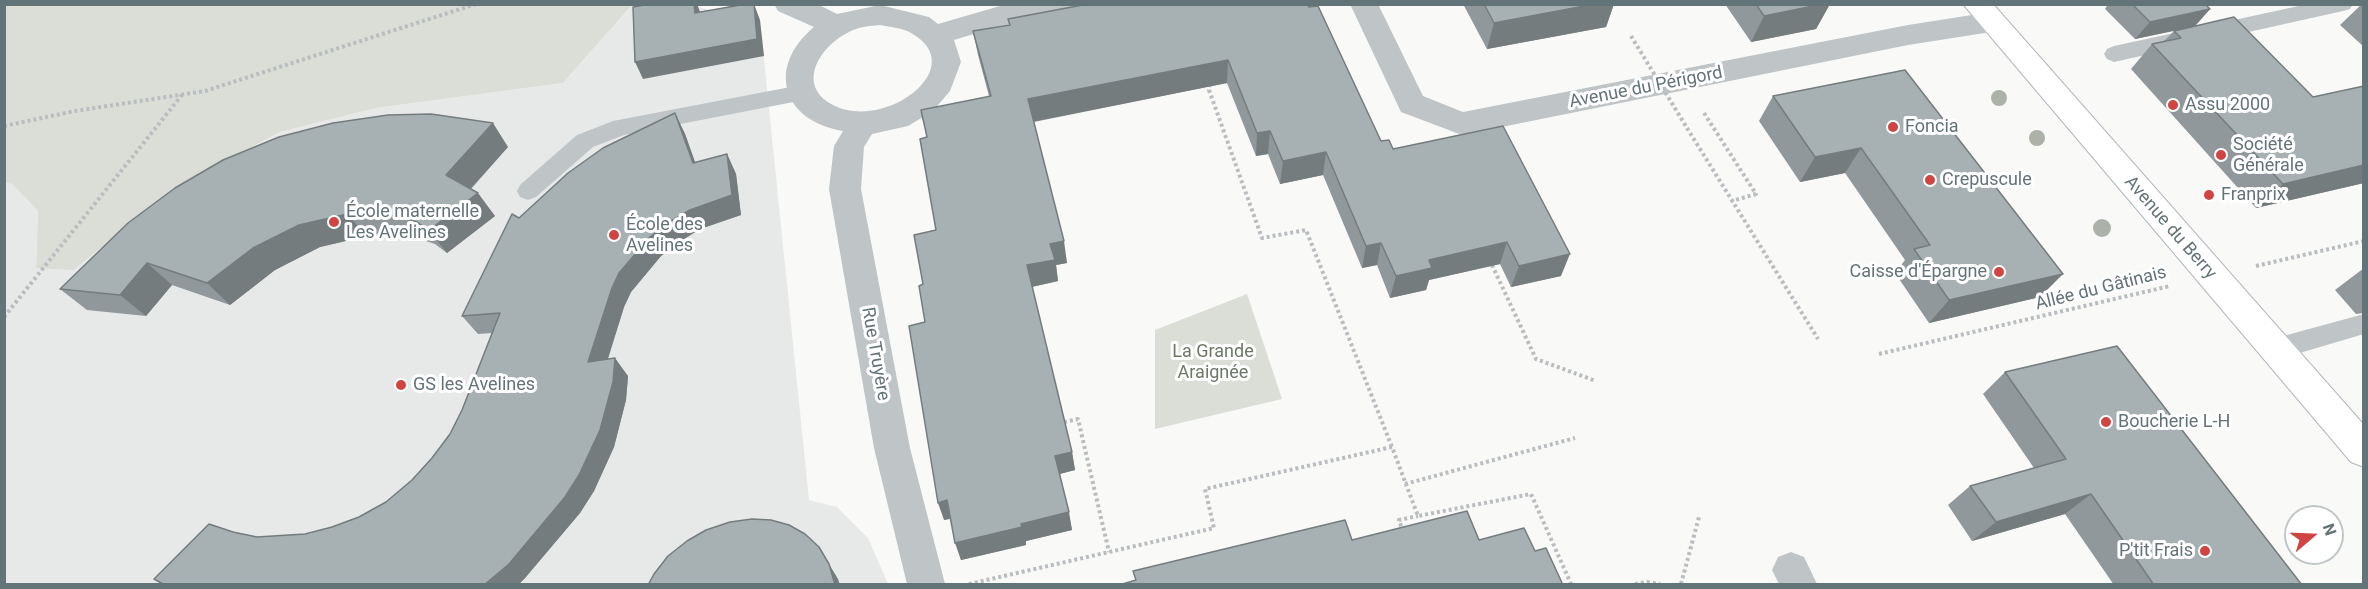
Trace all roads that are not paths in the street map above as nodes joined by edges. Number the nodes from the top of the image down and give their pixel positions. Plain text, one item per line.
1 (788, 4) edge
2 (1067, 4) edge
3 (1364, 4) edge
4 (2343, 4) edge
5 (1984, 13) edge
6 (836, 26) junction
7 (937, 35) junction
8 (2114, 54) dead end
9 (801, 93) junction
10 (863, 124) junction
11 (528, 191) dead end
12 (2364, 324) edge
13 (2276, 349) junction
14 (2364, 451) edge
15 (926, 585) edge

1 - 6 street
2 - 7 street
3 - 5 street, Avenue du Périgord
4 - 8 lane
5 - 13 street, Avenue du Berry
6 - 7 street
6 - 9 street
7 - 10 street
9 - 10 street
9 - 11 lane
10 - 15 street, Rue Truyère
12 - 13 lane
13 - 14 street, Avenue du Berry

